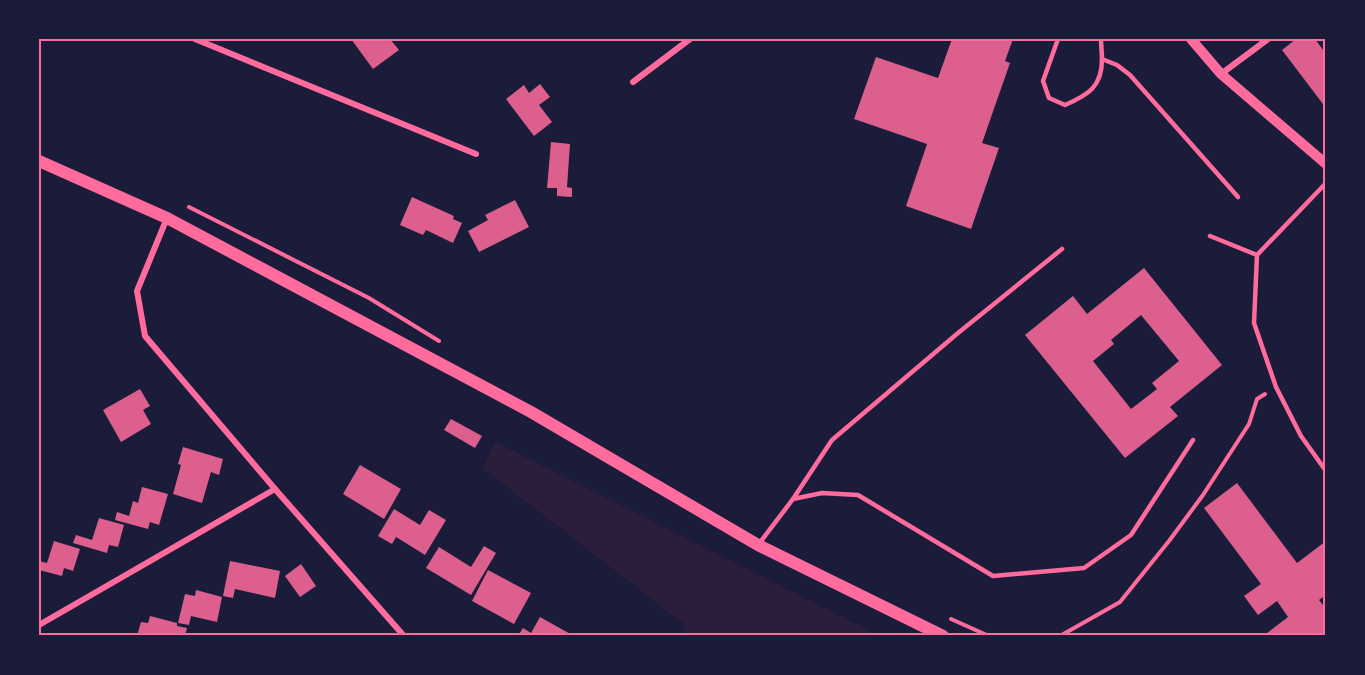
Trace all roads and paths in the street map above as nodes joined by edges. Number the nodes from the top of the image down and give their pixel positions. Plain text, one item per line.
1 (195, 39) edge
2 (690, 39) edge
3 (1058, 39) edge
4 (1101, 39) edge
5 (1191, 39) edge
6 (1268, 39) edge
7 (682, 41) edge
8 (1102, 58) junction
9 (1221, 74) junction
10 (633, 82) dead end
11 (476, 154) dead end
12 (39, 161) edge
13 (1326, 164) edge
14 (1326, 183) edge
15 (1238, 197) dead end
16 (167, 218) junction
17 (1210, 236) dead end
18 (1062, 249) dead end
19 (1257, 255) junction
20 (1276, 387) junction
21 (1193, 440) dead end
22 (1326, 471) edge
23 (275, 489) junction
24 (793, 499) junction
25 (758, 545) junction
26 (39, 625) edge
27 (404, 636) edge
28 (943, 636) edge
29 (1060, 636) edge

1 - 11 street
2 - 7 street
3 - 8 lane
4 - 8 lane
5 - 9 street
6 - 9 street
7 - 10 street
8 - 15 lane
9 - 13 street
12 - 16 main road
14 - 19 lane
16 - 23 street
16 - 25 main road
17 - 19 lane
18 - 24 lane
19 - 20 lane
20 - 22 lane
20 - 29 path
21 - 24 lane
23 - 26 street
23 - 27 street
24 - 25 lane
25 - 28 main road

